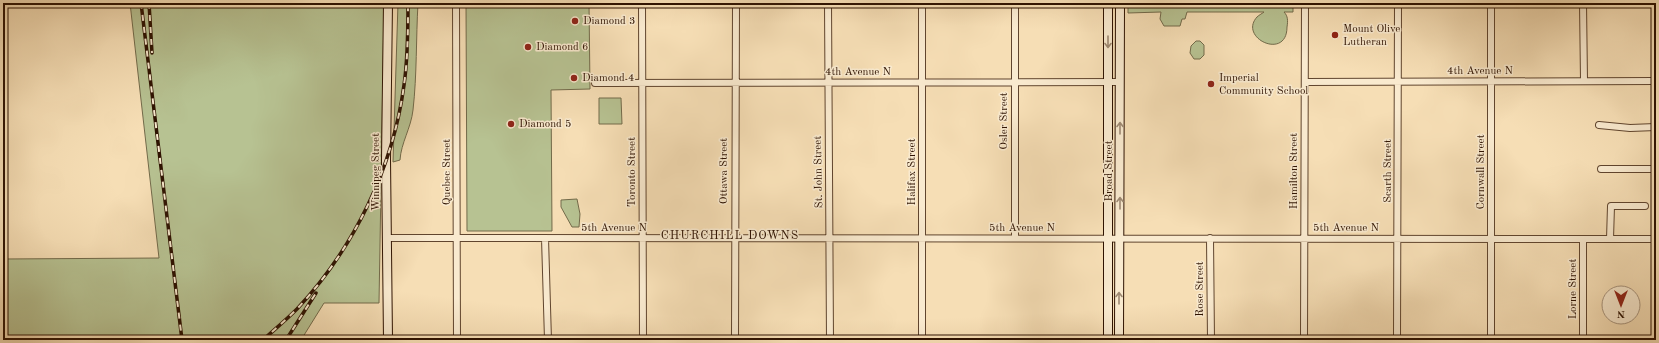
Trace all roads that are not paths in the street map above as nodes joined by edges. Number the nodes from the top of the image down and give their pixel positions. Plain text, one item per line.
1 (388, 3) edge
2 (456, 3) edge
3 (642, 3) edge
4 (736, 3) edge
5 (828, 3) edge
6 (922, 3) edge
7 (1015, 3) edge
8 (1108, 3) edge
9 (1120, 3) edge
10 (1305, 3) edge
11 (1398, 3) edge
12 (1491, 3) edge
13 (1583, 3) edge
14 (1398, 81) junction
15 (1491, 81) junction
16 (1584, 81) junction
17 (1656, 81) edge
18 (828, 82) junction
19 (921, 82) junction
20 (1014, 82) junction
21 (1108, 82) junction
22 (1120, 82) junction
23 (1305, 82) junction
24 (595, 83) dead end
25 (642, 83) junction
26 (734, 83) junction
27 (1599, 125) dead end
28 (1656, 128) edge
29 (1656, 168) edge
30 (1601, 169) dead end
31 (1645, 206) dead end
32 (388, 238) junction
33 (457, 238) junction
34 (545, 238) junction
35 (642, 238) junction
36 (734, 238) junction
37 (829, 238) junction
38 (922, 238) junction
39 (1015, 238) junction
40 (1108, 238) junction
41 (1120, 238) junction
42 (1210, 238) junction
43 (1304, 238) junction
44 (1398, 238) junction
45 (1491, 239) junction
46 (1583, 239) junction
47 (1610, 239) junction
48 (1656, 239) edge
49 (388, 340) edge
50 (457, 340) edge
51 (548, 340) edge
52 (643, 340) edge
53 (735, 340) edge
54 (830, 340) edge
55 (922, 340) edge
56 (1108, 340) edge
57 (1119, 340) edge
58 (1211, 340) edge
59 (1304, 340) edge
60 (1397, 340) edge
61 (1491, 340) edge
62 (1583, 340) edge

1 - 32 main road, Winnipeg Street
2 - 33 street, Quebec Street
3 - 25 street, Toronto Street
4 - 26 street, Ottawa Street
5 - 18 street, St. John Street
6 - 19 street, Halifax Street
7 - 20 street, Osler Street
8 -> 21 main road, Broad Street
9 - 22 main road, Broad Street
10 - 23 street, Hamilton Street
11 - 14 street, Scarth Street
12 - 15 street, Cornwall Street
13 - 16 street
14 - 15 street, 4th Avenue N
14 - 23 street, 4th Avenue N
14 - 44 street, Scarth Street
15 - 16 street, 4th Avenue N
15 - 45 street, Cornwall Street
16 - 17 street, 4th Avenue N
18 - 19 street, 4th Avenue N
18 - 26 street, 4th Avenue N
18 - 37 street, St. John Street
19 - 20 street, 4th Avenue N
19 - 38 street, Halifax Street
20 - 21 street, 4th Avenue N
20 - 39 street, Osler Street
21 - 22 street, 4th Avenue N
21 - 40 main road, Broad Street
41 -> 22 main road, Broad Street
23 - 43 street, Hamilton Street
24 - 25 street, 4th Avenue N
25 - 26 street, 4th Avenue N
25 - 35 street, Toronto Street
26 - 36 street, Ottawa Street
27 - 28 street
29 - 30 street
31 - 47 street
32 - 33 street, 5th Avenue N
32 - 49 main road, Winnipeg Street
33 - 34 street, 5th Avenue N
33 - 50 street, Quebec Street
34 - 35 street, 5th Avenue N
34 - 51 street
35 - 36 street, 5th Avenue N
35 - 52 street, Toronto Street
36 - 37 street, 5th Avenue N
36 - 53 street, Ottawa Street
37 - 38 street, 5th Avenue N
37 - 54 street, St. John Street
38 - 39 street, 5th Avenue N
38 - 55 street, Halifax Street
39 - 40 street, 5th Avenue N
40 - 41 street, 5th Avenue N
40 - 56 main road, Broad Street
41 - 42 street, 5th Avenue N
57 -> 41 main road, Broad Street
42 - 43 street, 5th Avenue N
42 - 58 street, Rose Street
43 - 44 street, 5th Avenue N
43 - 59 street, Hamilton Street
44 - 45 street, 5th Avenue N
44 - 60 street, Scarth Street
45 - 46 street, 5th Avenue N
45 - 61 street, Cornwall Street
46 - 47 street, 5th Avenue N
46 - 62 street, Lorne Street
47 - 48 street, 5th Avenue N

